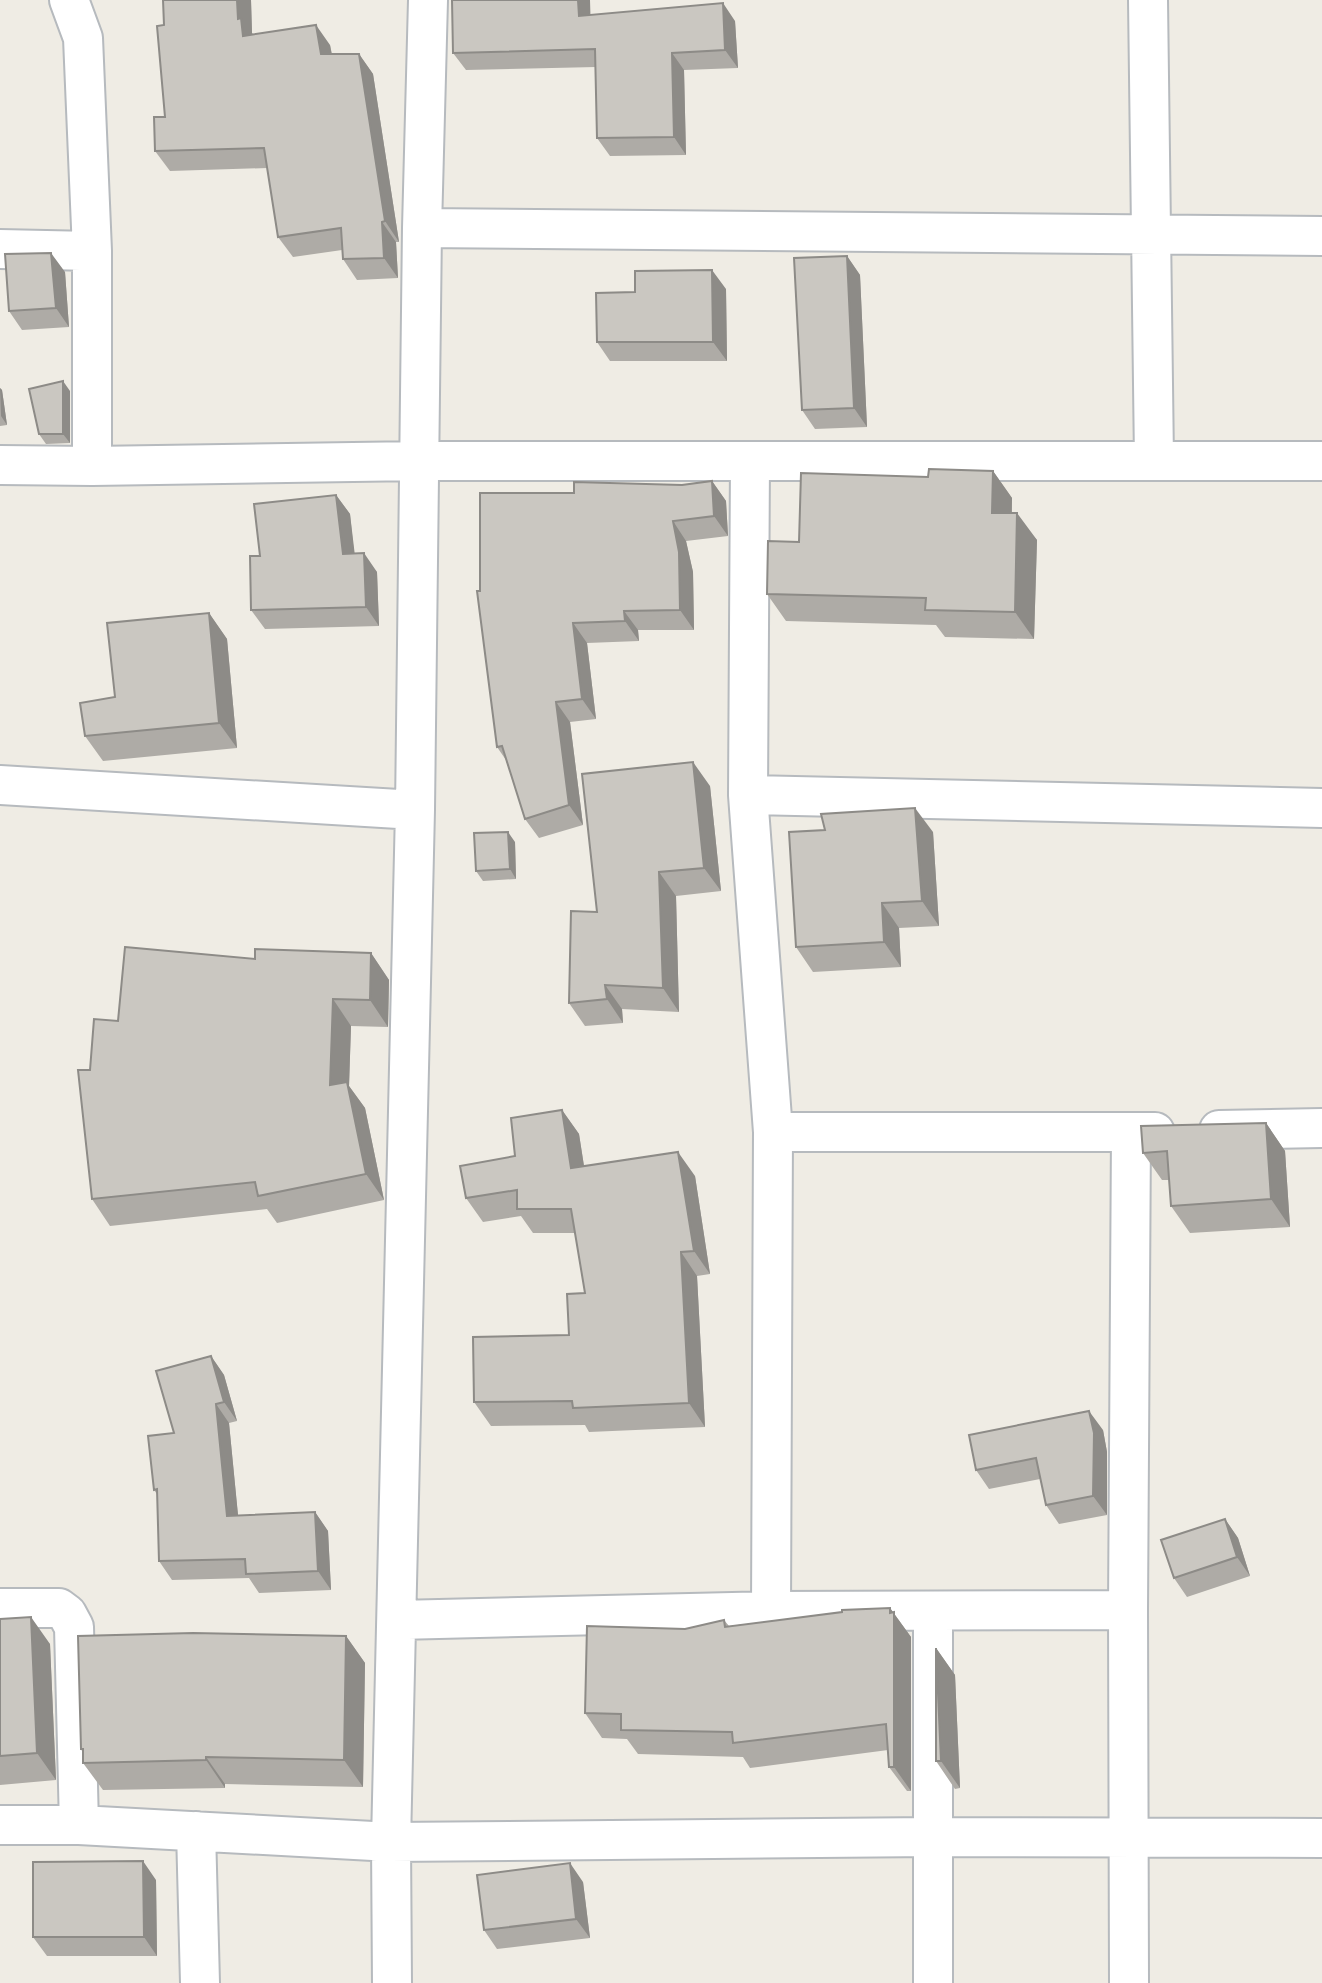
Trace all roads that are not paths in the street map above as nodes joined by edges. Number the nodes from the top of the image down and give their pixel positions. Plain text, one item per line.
1 (69, 0) edge
2 (428, 0) edge
3 (1148, 0) edge
4 (422, 228) junction
5 (1152, 235) junction
6 (1322, 236) edge
7 (0, 249) edge
8 (92, 251) junction
9 (1154, 460) junction
10 (419, 461) junction
11 (750, 461) junction
12 (1322, 461) edge
13 (0, 465) edge
14 (92, 466) junction
15 (0, 785) edge
16 (748, 795) junction
17 (1322, 808) edge
18 (415, 810) junction
19 (1322, 1128) edge
20 (773, 1132) junction
21 (1131, 1132) junction
22 (0, 1608) edge
23 (1128, 1610) junction
24 (771, 1611) junction
25 (933, 1612) junction
26 (398, 1620) junction
27 (0, 1825) edge
28 (79, 1825) junction
29 (196, 1831) junction
30 (933, 1837) junction
31 (1130, 1838) junction
32 (1322, 1838) edge
33 (391, 1842) junction
34 (200, 1983) edge
35 (392, 1983) edge
36 (933, 1983) edge
37 (1129, 1983) edge

1 - 8 street
2 - 4 street
3 - 5 street
4 - 5 street
4 - 10 street
5 - 6 street
5 - 9 street
7 - 8 street
8 - 14 street
9 - 11 street
9 - 12 street
10 - 11 street
10 - 14 street
10 - 18 street
11 - 16 street
13 - 14 street
15 - 18 street
16 - 17 street
16 - 20 street
18 - 26 street
19 - 21 street
20 - 21 street
20 - 24 street
21 - 23 street
22 - 28 street
23 - 25 street
23 - 31 street
24 - 25 street
24 - 26 street
25 - 30 street
26 - 33 street
27 - 28 street
28 - 29 street
29 - 33 street
29 - 34 street
30 - 31 street
30 - 33 street
30 - 36 street
31 - 32 street
31 - 37 street
33 - 35 street

